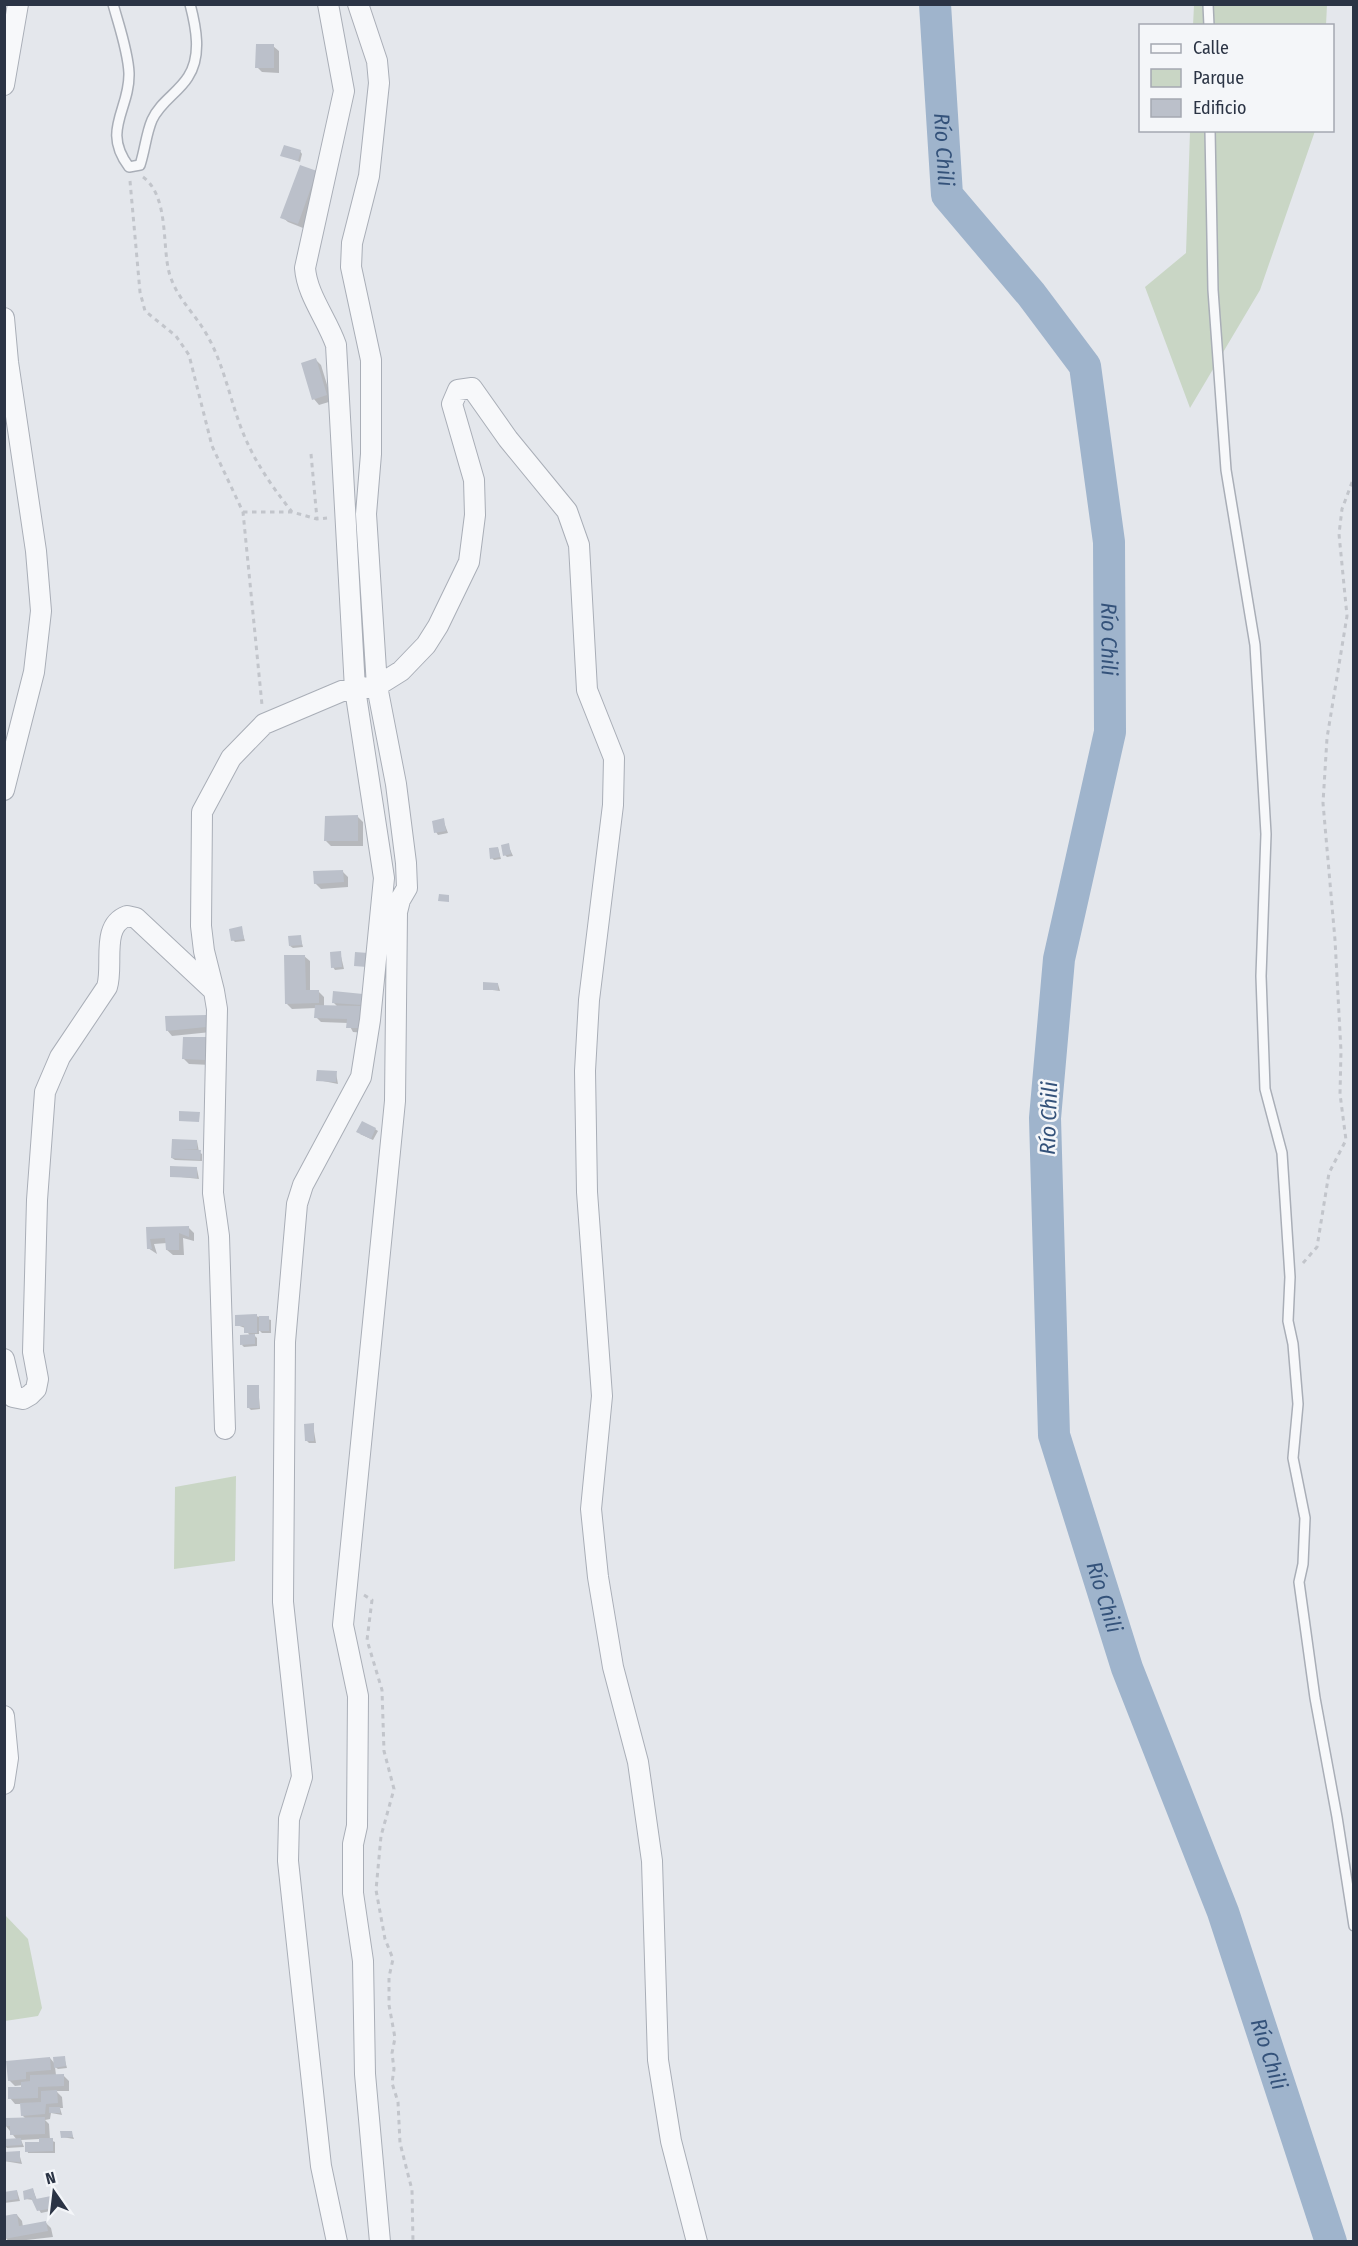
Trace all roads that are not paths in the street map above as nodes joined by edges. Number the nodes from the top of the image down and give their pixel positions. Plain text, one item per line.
1 (18, 4) edge
2 (113, 4) edge
3 (190, 4) edge
4 (328, 4) edge
5 (358, 4) edge
6 (1209, 4) edge
7 (1209, 24) edge
8 (4, 85) edge
9 (1210, 132) edge
10 (4, 318) edge
11 (377, 686) junction
12 (355, 689) junction
13 (4, 790) edge
14 (214, 991) junction
15 (4, 1359) edge
16 (225, 1430) dead end
17 (4, 1716) edge
18 (4, 1784) edge
19 (1353, 1926) edge
20 (337, 2241) edge
21 (380, 2241) edge
22 (697, 2241) edge

1 - 8 street
2 - 3 lane
4 - 12 street
5 - 11 street
6 - 7 lane
9 - 19 lane
10 - 13 street
11 - 12 street
11 - 21 street
11 - 22 street
12 - 14 street
12 - 20 street
14 - 15 street
14 - 16 street
17 - 18 street

